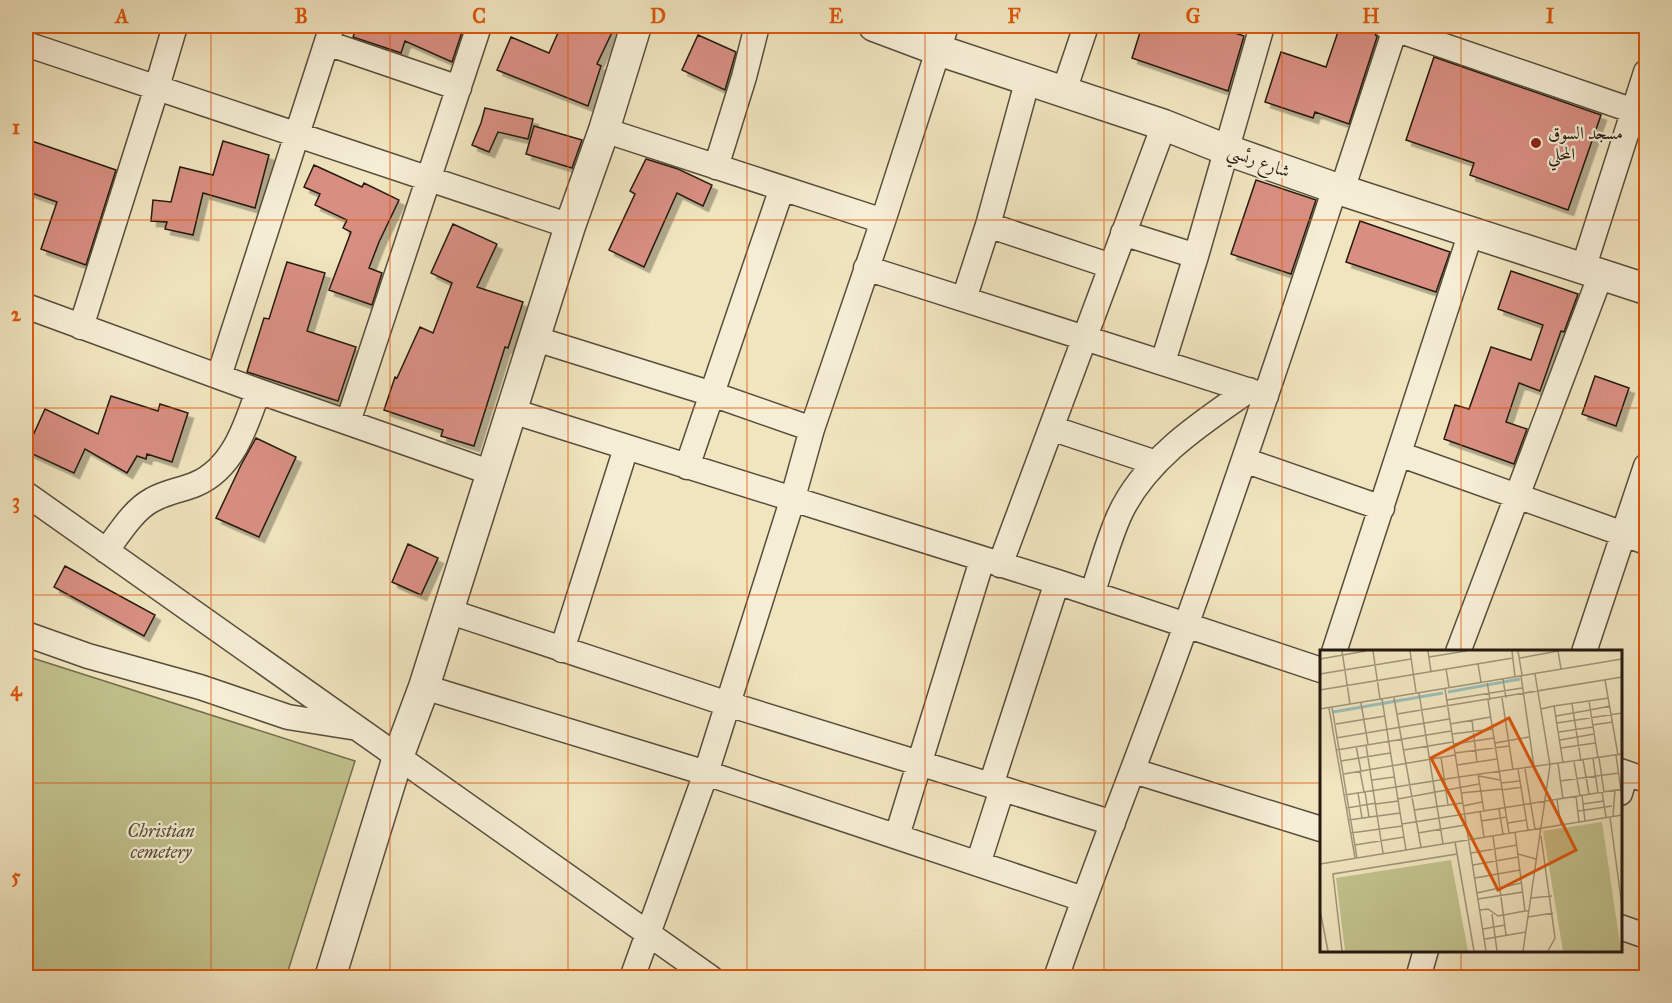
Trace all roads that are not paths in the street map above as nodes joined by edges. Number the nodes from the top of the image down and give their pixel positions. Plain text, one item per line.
1 (175, 26) edge
2 (479, 26) edge
3 (636, 26) edge
4 (757, 26) edge
5 (874, 26) edge
6 (1086, 26) edge
7 (1262, 26) edge
8 (1392, 26) edge
9 (330, 34) edge
10 (942, 38) edge
11 (28, 42) edge
12 (1647, 72) edge
13 (1028, 79) junction
14 (157, 87) junction
15 (459, 88) junction
16 (1064, 91) junction
17 (1634, 111) junction
18 (1164, 125) junction
19 (604, 130) junction
20 (297, 133) junction
21 (1227, 150) junction
22 (716, 166) junction
23 (428, 180) junction
24 (782, 188) junction
25 (1339, 189) junction
26 (884, 221) junction
27 (988, 225) junction
28 (570, 226) junction
29 (1472, 232) junction
30 (1124, 233) junction
31 (1196, 256) junction
32 (1111, 266) junction
33 (866, 268) junction
34 (1592, 272) junction
35 (1647, 289) edge
36 (964, 299) junction
37 (26, 306) edge
38 (81, 327) junction
39 (1085, 337) junction
40 (536, 339) junction
41 (1163, 362) junction
42 (219, 376) junction
43 (258, 391) junction
44 (1258, 393) junction
45 (712, 394) junction
46 (512, 411) junction
47 (348, 422) junction
48 (1051, 428) junction
49 (812, 429) junction
50 (626, 448) junction
51 (1399, 454) junction
52 (1244, 460) junction
53 (1156, 463) junction
54 (1647, 466) edge
55 (687, 467) junction
56 (492, 473) junction
57 (26, 494) edge
58 (1517, 496) junction
59 (792, 501) junction
60 (1382, 508) junction
61 (1624, 534) junction
62 (1647, 542) edge
63 (106, 551) junction
64 (991, 562) junction
65 (1057, 582) junction
66 (1092, 594) junction
67 (448, 611) junction
68 (1186, 625) junction
69 (26, 634) edge
70 (562, 650) junction
71 (1335, 650) edge
72 (1459, 650) edge
73 (1585, 650) edge
74 (1320, 669) edge
75 (424, 687) junction
76 (728, 704) junction
77 (358, 729) junction
78 (398, 757) junction
79 (918, 763) junction
80 (1134, 771) junction
81 (706, 773) junction
82 (996, 787) junction
83 (1113, 823) junction
84 (1320, 829) edge
85 (897, 836) junction
86 (978, 864) junction
87 (1083, 899) junction
88 (1621, 927) edge
89 (649, 934) junction
90 (1647, 936) edge
91 (1426, 952) edge
92 (336, 976) edge
93 (632, 978) edge
94 (711, 978) edge
95 (1056, 978) edge
96 (1418, 978) edge

1 - 14 street
2 - 15 street
3 - 19 street
4 - 22 street
5 - 10 street, شارع رئسي
6 - 16 street
7 - 21 street
8 - 17 street
8 - 25 street
9 - 15 street
9 - 20 street
10 - 13 street, شارع رئسي
10 - 26 street
11 - 14 street
12 - 17 street
13 - 16 street, شارع رئسي
13 - 27 street
14 - 20 street
14 - 38 street
15 - 23 street
16 - 18 street, شارع رئسي
17 - 34 street
18 - 21 street, شارع رئسي
18 - 30 street
19 - 22 street
19 - 28 street
20 - 23 street
20 - 42 street
21 - 25 street, شارع رئسي
21 - 31 street
22 - 24 street
23 - 28 street
23 - 47 street
24 - 26 street
24 - 45 street
25 - 29 street, شارع رئسي
25 - 44 street
26 - 33 street
27 - 32 street
27 - 36 street
28 - 40 street
29 - 34 street, شارع رئسي
29 - 51 street
30 - 31 street
30 - 32 street
31 - 41 street
32 - 39 street
33 - 36 street
33 - 49 street
34 - 35 street, شارع رئسي
34 - 58 street
36 - 39 street
37 - 38 street
38 - 42 street
39 - 41 street
39 - 48 street
40 - 45 street
40 - 46 street
41 - 44 street
42 - 43 street
43 - 47 street
43 - 63 street
44 - 52 street
44 - 53 street
45 - 49 street
45 - 55 street
46 - 50 street
46 - 56 street
47 - 56 street
48 - 53 street
48 - 64 street
49 - 59 street
50 - 55 street
50 - 70 street
51 - 58 street
51 - 60 street
52 - 60 street
52 - 68 street
53 - 66 street
54 - 61 street
55 - 59 street
56 - 67 street
57 - 63 street
58 - 61 street
58 - 72 street
59 - 64 street
59 - 76 street
60 - 71 street
61 - 62 street
61 - 73 street
63 - 77 street
64 - 65 street
64 - 79 street
65 - 66 street
65 - 82 street
66 - 68 street
67 - 70 street
67 - 75 street
68 - 74 street
68 - 80 street
69 - 77 street
70 - 76 street
75 - 78 street
75 - 81 street
76 - 79 street
76 - 81 street
77 - 78 street
78 - 89 street
78 - 92 street
79 - 82 street
79 - 85 street
80 - 83 street
80 - 84 street
81 - 85 street
81 - 89 street
82 - 83 street
82 - 86 street
83 - 87 street
85 - 86 street
86 - 87 street
87 - 95 street
88 - 90 street
89 - 93 street
89 - 94 street
91 - 96 street

